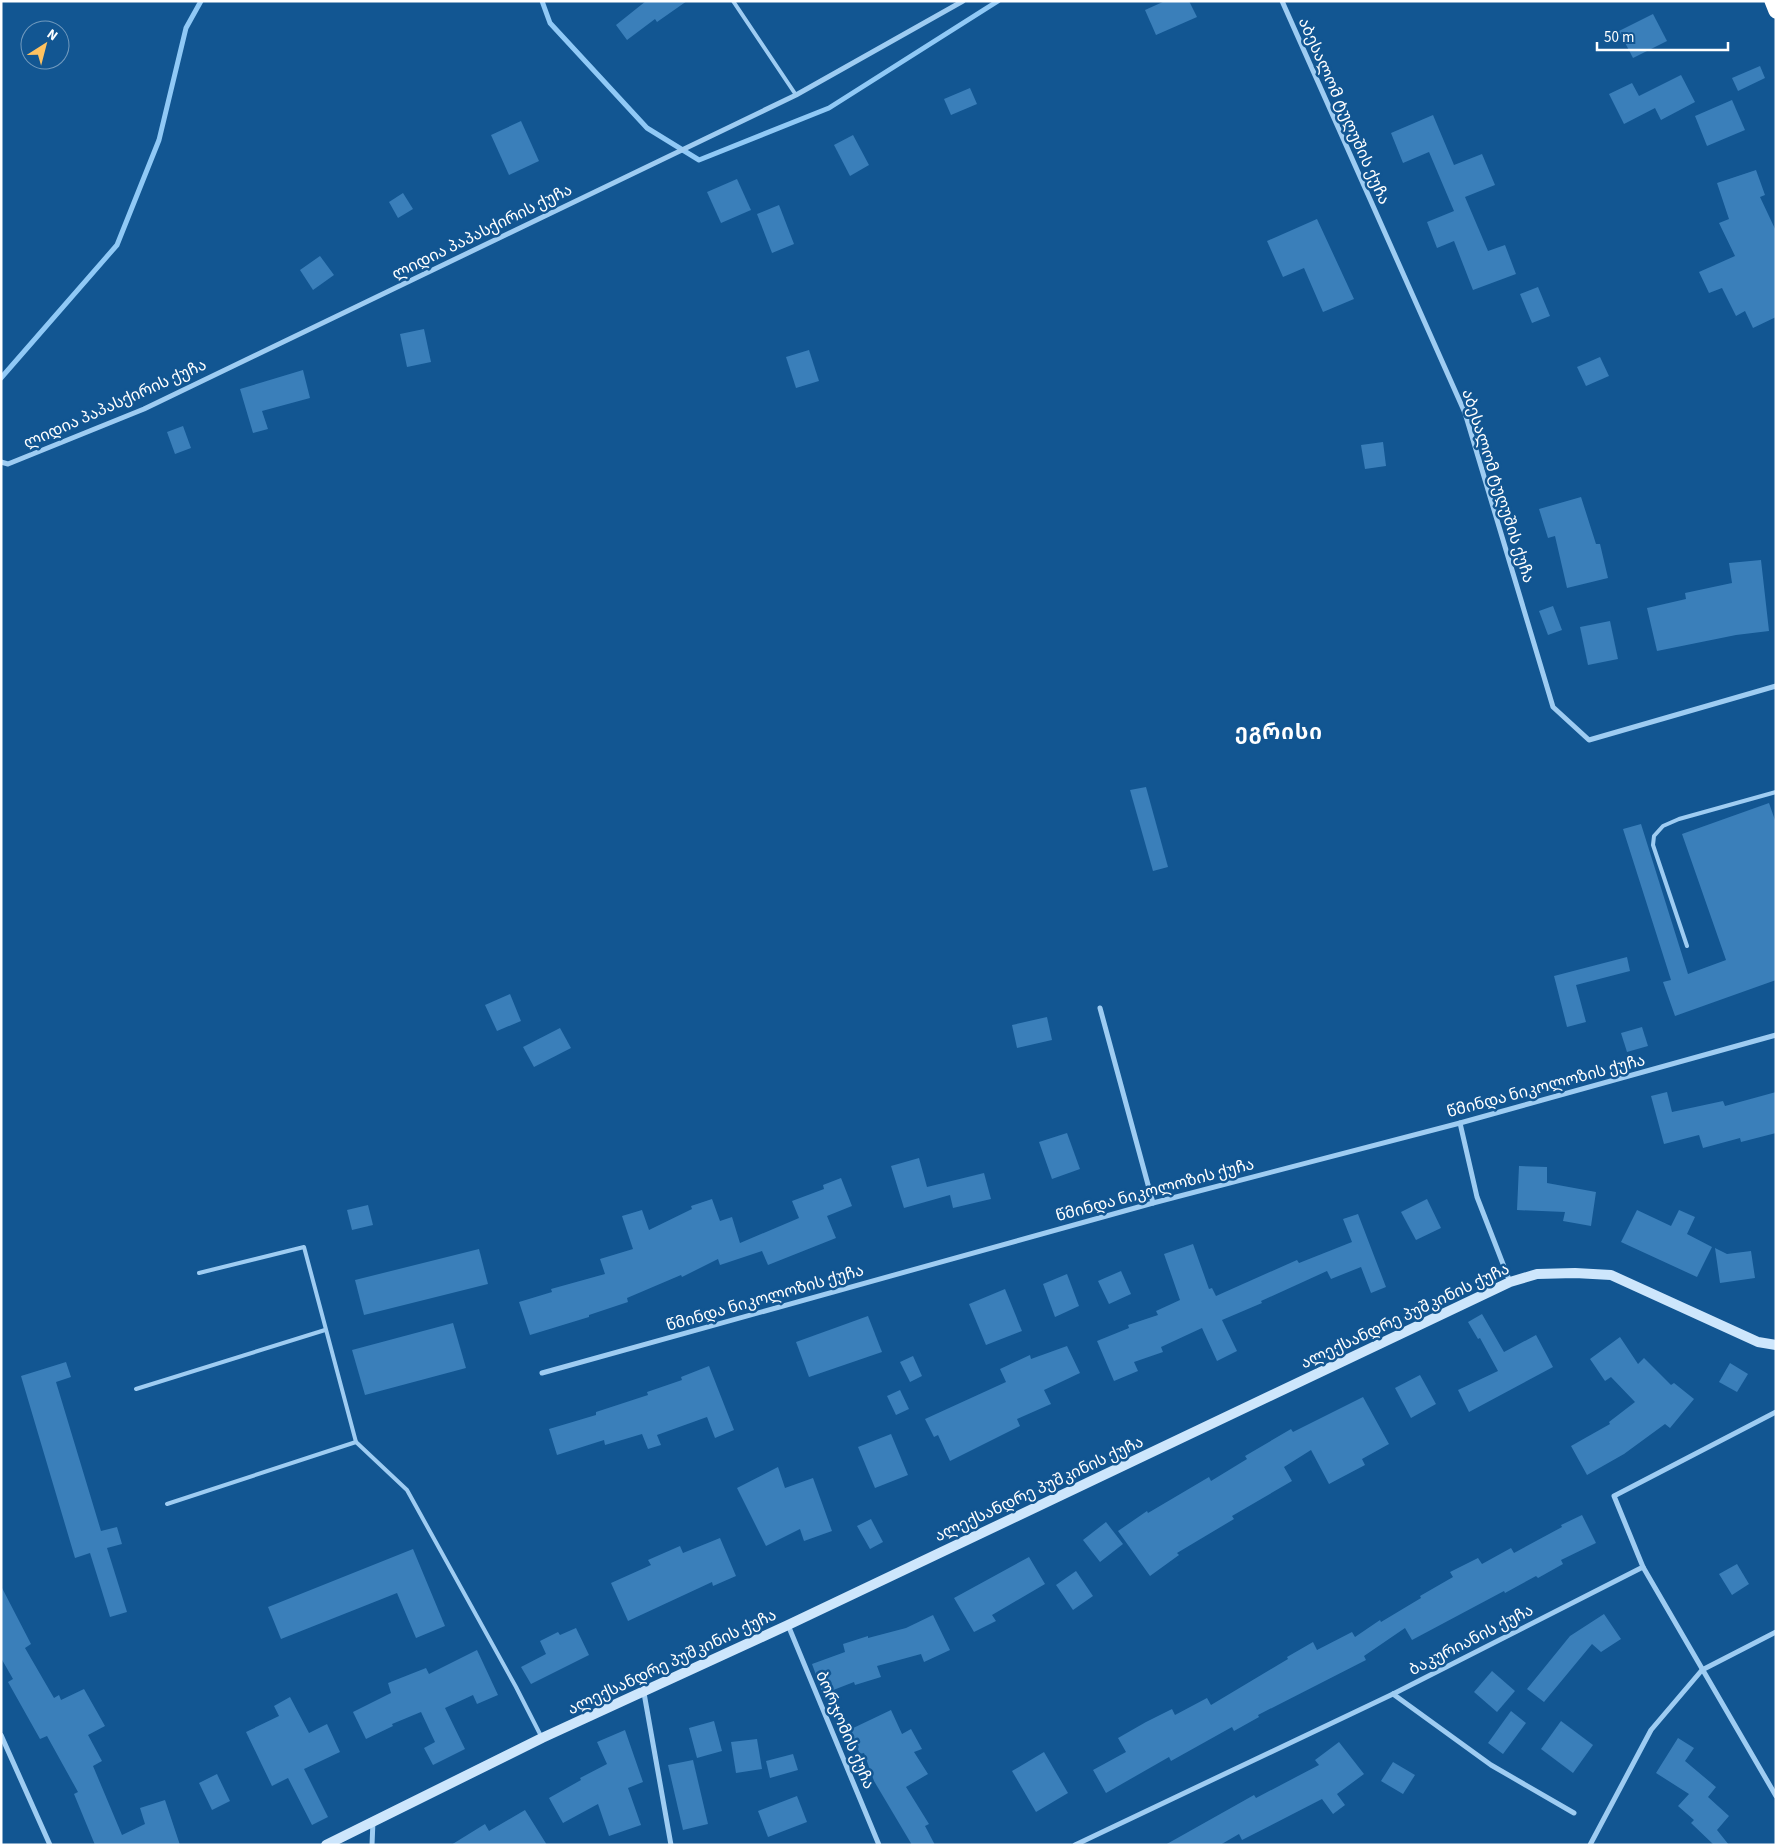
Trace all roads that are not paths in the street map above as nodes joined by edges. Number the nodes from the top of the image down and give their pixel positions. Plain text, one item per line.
1 (732, 1) edge
2 (963, 1) edge
3 (1282, 1) edge
4 (1772, 1) edge
5 (1776, 11) edge
6 (796, 95) junction
7 (1, 462) edge
8 (1776, 686) edge
9 (1776, 792) edge
10 (1687, 946) dead end
11 (1100, 1008) dead end
12 (1776, 1035) edge
13 (1460, 1123) junction
14 (1153, 1202) junction
15 (199, 1273) dead end
16 (1510, 1282) junction
17 (325, 1330) junction
18 (1776, 1345) edge
19 (542, 1373) dead end
20 (136, 1389) dead end
21 (1776, 1412) edge
22 (356, 1442) junction
23 (167, 1504) dead end
24 (1643, 1567) junction
25 (788, 1626) junction
26 (1776, 1632) edge
27 (1702, 1670) junction
28 (644, 1693) junction
29 (1393, 1694) junction
30 (1, 1735) edge
31 (542, 1738) junction
32 (1776, 1796) edge
33 (1574, 1813) dead end
34 (373, 1821) junction
35 (50, 1845) edge
36 (326, 1845) edge
37 (372, 1845) edge
38 (671, 1845) edge
39 (879, 1845) edge
40 (1075, 1845) edge
41 (1590, 1845) edge

1 - 6 lane
2 - 6 street, ლიდია პაპასქირის ქუჩა
3 - 8 street, აბესალომ ტუღუშის ქუჩა
4 - 5 highway
6 - 7 street, ლიდია პაპასქირის ქუჩა
9 - 10 lane
11 - 14 street
12 - 13 street, წმინდა ნიკოლოზის ქუჩა
13 - 14 street, წმინდა ნიკოლოზის ქუჩა
13 - 16 street
14 - 19 street, წმინდა ნიკოლოზის ქუჩა
15 - 17 lane
16 - 18 street, ალექსანდრე პუშკინის ქუჩა
16 - 25 street, ალექსანდრე პუშკინის ქუჩა
17 - 20 lane
17 - 22 lane
21 - 24 street
22 - 23 lane
22 - 31 lane
24 - 27 street
24 - 29 street, ბაკურიანის ქუჩა
25 - 28 street, ალექსანდრე პუშკინის ქუჩა
25 - 39 street, ბორჯომის ქუჩა
26 - 27 street
27 - 32 street
27 - 41 street
28 - 31 street, ალექსანდრე პუშკინის ქუჩა
28 - 38 street
29 - 33 street
29 - 40 street, ბაკურიანის ქუჩა
30 - 35 street
31 - 34 street, ალექსანდრე პუშკინის ქუჩა
34 - 36 street, ალექსანდრე პუშკინის ქუჩა
34 - 37 street

